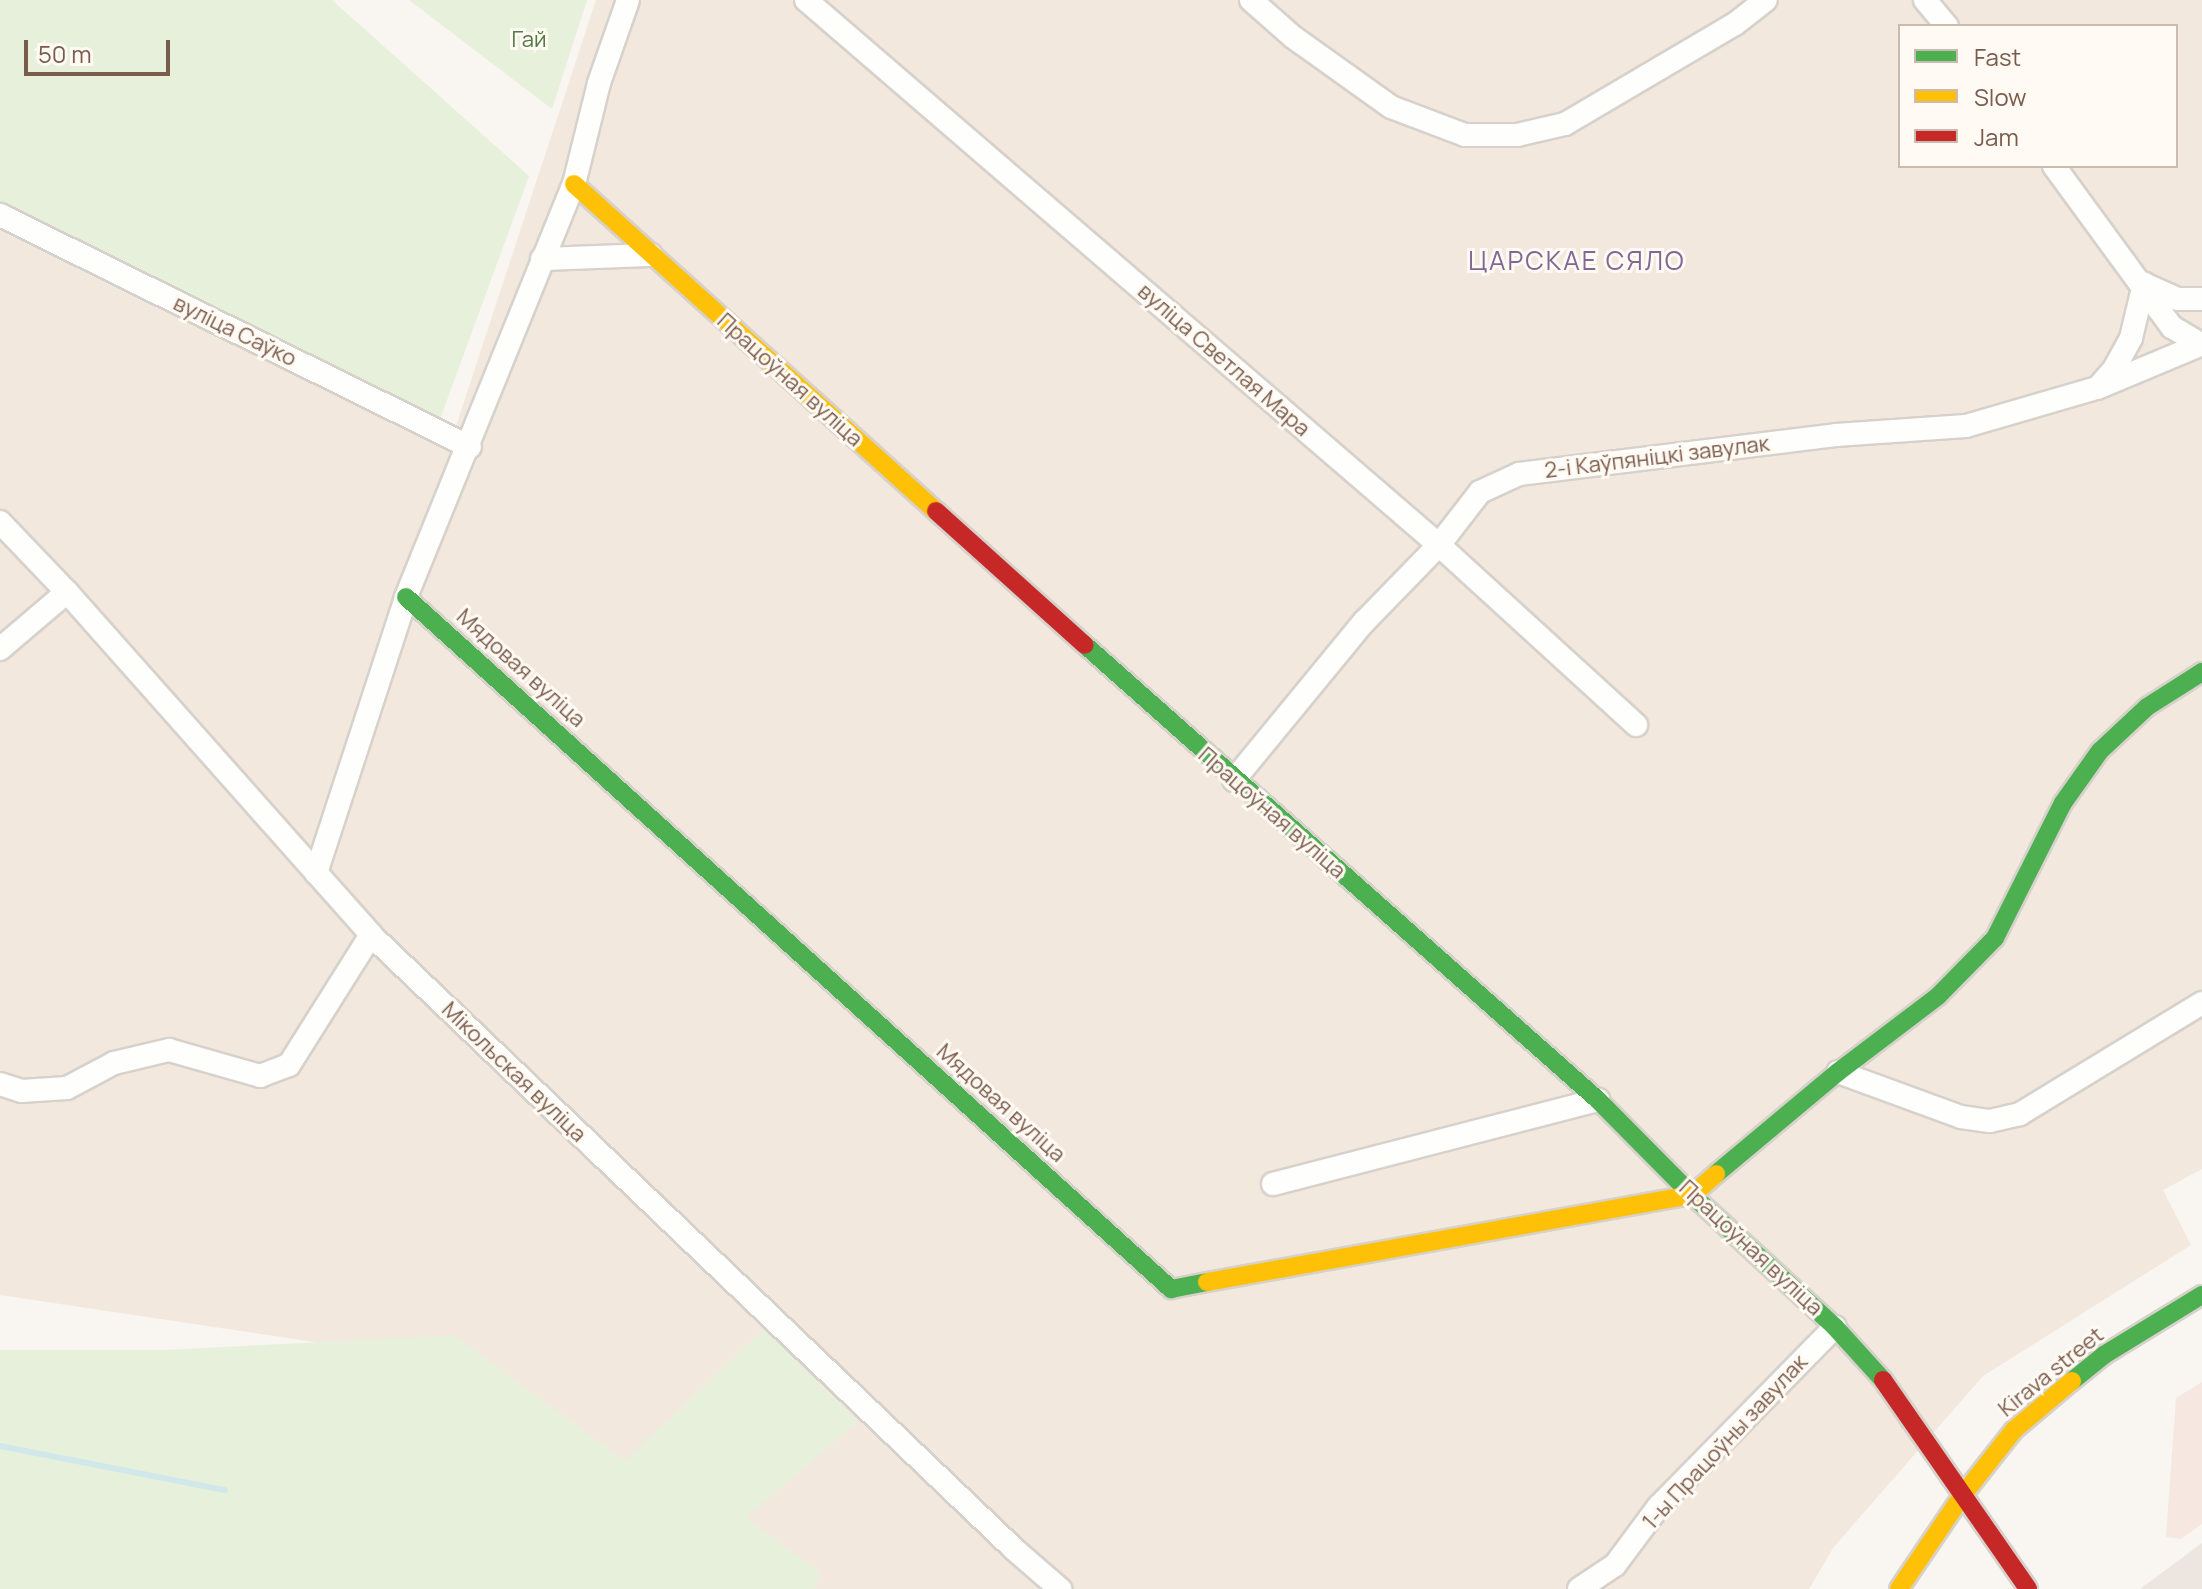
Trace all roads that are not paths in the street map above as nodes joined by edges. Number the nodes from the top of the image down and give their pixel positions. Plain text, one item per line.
1 (628, 0) edge
2 (806, 0) edge
3 (1251, 0) edge
4 (1766, 0) edge
5 (1925, 0) edge
6 (1945, 24) edge
7 (2056, 168) edge
8 (574, 184) junction
9 (0, 215) edge
10 (651, 255) junction
11 (542, 259) junction
12 (2144, 284) junction
13 (2202, 299) edge
14 (2202, 345) edge
15 (2097, 388) junction
16 (470, 447) junction
17 (0, 522) edge
18 (1439, 545) junction
19 (67, 592) junction
20 (406, 597) junction
21 (0, 649) edge
22 (2202, 672) edge
23 (1636, 725) dead end
24 (1234, 780) junction
25 (316, 873) junction
26 (371, 935) junction
27 (2202, 1003) edge
28 (1838, 1072) junction
29 (0, 1084) edge
30 (1598, 1100) junction
31 (1273, 1184) dead end
32 (1692, 1195) junction
33 (2202, 1295) edge
34 (1835, 1327) junction
35 (1962, 1496) junction
36 (1060, 1589) edge
37 (1579, 1589) edge
38 (1899, 1589) edge
39 (2028, 1589) edge

1 - 8 street
2 - 18 street, вуліца Светлая Мара
3 - 4 street
5 - 6 street
7 - 12 street
8 - 10 street, Працоўная вуліца
8 - 11 street
9 - 16 street, вуліца Саўко
10 - 11 street
10 - 24 street, Працоўная вуліца
11 - 16 street
12 - 13 street
12 - 14 street
12 - 15 street
14 - 15 street, 2-і Каўпяніцкі завулак
15 - 18 street, 2-і Каўпяніцкі завулак
16 - 20 street
17 - 19 street, Мікольская вуліца
18 - 23 street, вуліца Светлая Мара
18 - 24 street, 2-і Каўпяніцкі завулак
19 - 21 street
19 - 25 street, Мікольская вуліца
20 - 25 street
20 - 32 street, Мядовая вуліца
22 - 28 street
24 - 30 street, Працоўная вуліца
25 - 26 street, Мікольская вуліца
26 - 29 street
26 - 36 street, Мікольская вуліца
27 - 28 street
28 - 32 street
30 - 31 street
30 - 32 street, Працоўная вуліца
32 - 34 street, Працоўная вуліца
33 - 35 street, Kirava street
34 - 35 street, Працоўная вуліца
34 - 37 street, 1-ы Працоўны завулак
35 - 38 street, Kirava street
35 - 39 street, Працоўная вуліца

